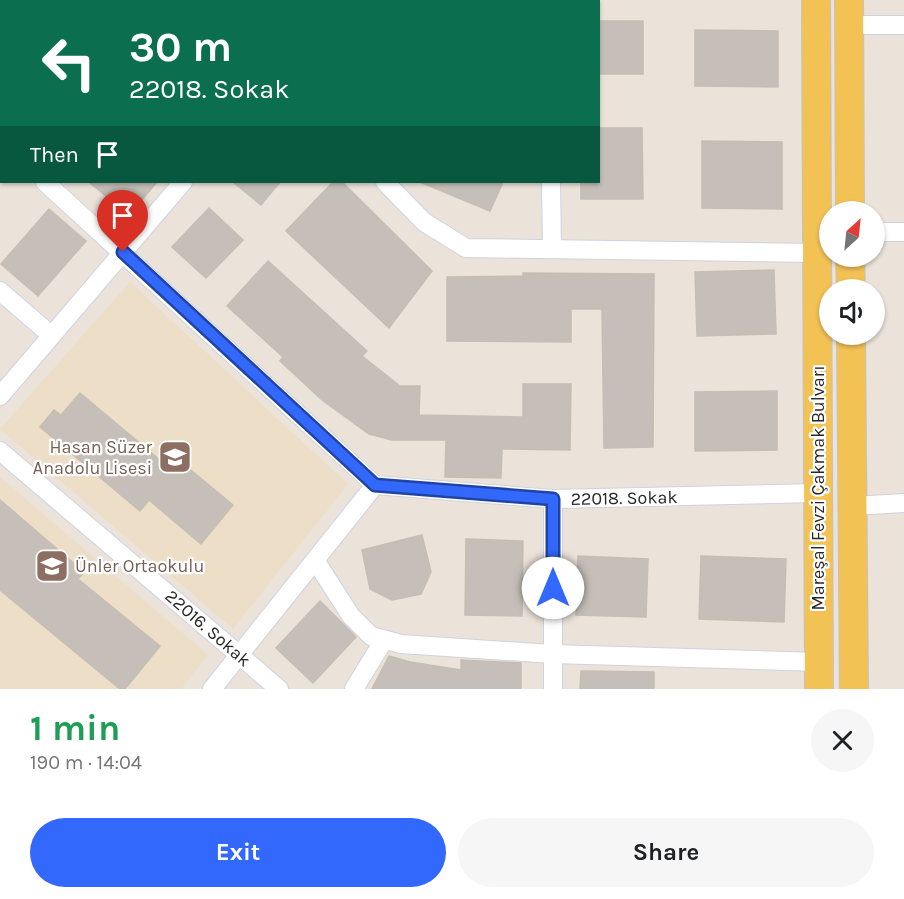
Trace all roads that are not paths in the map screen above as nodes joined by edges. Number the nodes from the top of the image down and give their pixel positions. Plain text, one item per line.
1 (816, 0) edge
2 (849, 13) edge
3 (904, 25) edge
4 (46, 183) edge
5 (182, 183) edge
6 (386, 183) edge
7 (551, 183) edge
8 (850, 201) edge
9 (885, 232) edge
10 (904, 232) edge
11 (552, 249) junction
12 (123, 252) junction
13 (818, 253) junction
14 (0, 291) edge
15 (51, 335) junction
16 (851, 345) edge
17 (0, 396) edge
18 (0, 451) edge
19 (375, 485) junction
20 (818, 493) junction
21 (553, 499) junction
22 (904, 503) edge
23 (853, 507) junction
24 (315, 560) junction
25 (384, 640) junction
26 (240, 654) junction
27 (553, 654) junction
28 (819, 676) edge
29 (212, 689) edge
30 (279, 689) edge
31 (354, 689) edge
32 (553, 689) edge
33 (854, 689) edge

1 - 13 main road, Mareşal Fevzi Çakmak Bulvarı
2 - 3 street
2 - 8 main road
4 - 12 street
5 - 12 street
6 - 11 street
7 - 11 street
9 - 10 street
11 - 13 street
12 - 15 street
12 - 19 street
13 - 20 main road, Mareşal Fevzi Çakmak Bulvarı
14 - 15 street
15 - 17 street
16 - 23 main road
18 - 26 street, 22016. Sokak
19 - 21 street, 22018. Sokak
19 - 24 street
20 - 21 street, 22018. Sokak
20 - 28 main road, Mareşal Fevzi Çakmak Bulvarı
21 - 27 street
22 - 23 street
23 - 33 main road
24 - 25 street
24 - 26 street
25 - 27 street
25 - 31 street
26 - 29 street
26 - 30 street, 22016. Sokak
27 - 28 street
27 - 32 street

